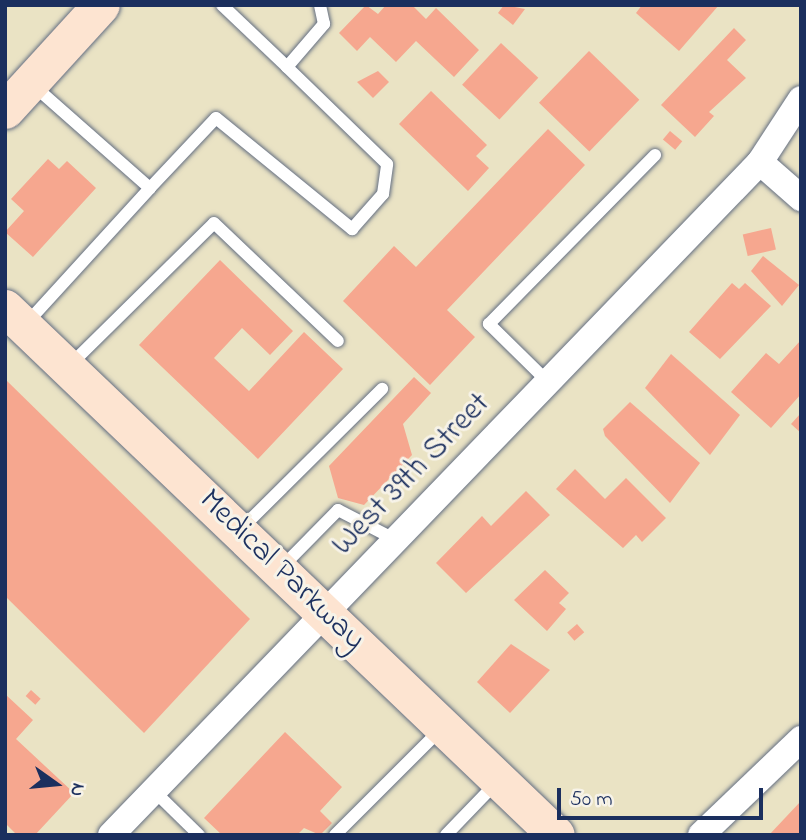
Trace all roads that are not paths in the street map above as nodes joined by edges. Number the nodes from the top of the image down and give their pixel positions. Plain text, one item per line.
1 (101, 5) edge
2 (222, 5) edge
3 (320, 5) edge
4 (287, 67) junction
5 (31, 83) junction
6 (801, 99) edge
7 (5, 110) edge
8 (655, 155) dead end
9 (760, 162) junction
10 (150, 188) junction
11 (801, 198) edge
12 (14, 317) edge
13 (338, 341) dead end
14 (67, 367) junction
15 (548, 382) junction
16 (382, 389) dead end
17 (239, 531) junction
18 (396, 540) junction
19 (279, 570) junction
20 (325, 613) junction
21 (443, 727) junction
22 (801, 739) edge
23 (499, 780) junction
24 (154, 791) junction
25 (111, 835) edge
26 (199, 835) edge
27 (335, 835) edge
28 (446, 835) edge
29 (556, 835) edge
30 (701, 835) edge

1 - 5 street
2 - 4 lane
3 - 4 lane
4 - 10 lane
5 - 7 street
5 - 10 lane
6 - 9 street, West 39th Street
8 - 15 lane
9 - 11 street
9 - 15 street, West 39th Street
10 - 12 lane
12 - 14 street, Medical Parkway
13 - 14 lane
14 - 17 street, Medical Parkway
15 - 18 street, West 39th Street
16 - 17 lane
17 - 19 street, Medical Parkway
18 - 19 lane
18 - 20 street, West 39th Street
19 - 20 street, Medical Parkway
20 - 21 street, Medical Parkway
20 - 24 street, West 39th Street
21 - 23 street, Medical Parkway
21 - 27 lane
22 - 30 street
23 - 28 lane
23 - 29 street, Medical Parkway
24 - 25 street, West 39th Street
24 - 26 lane

